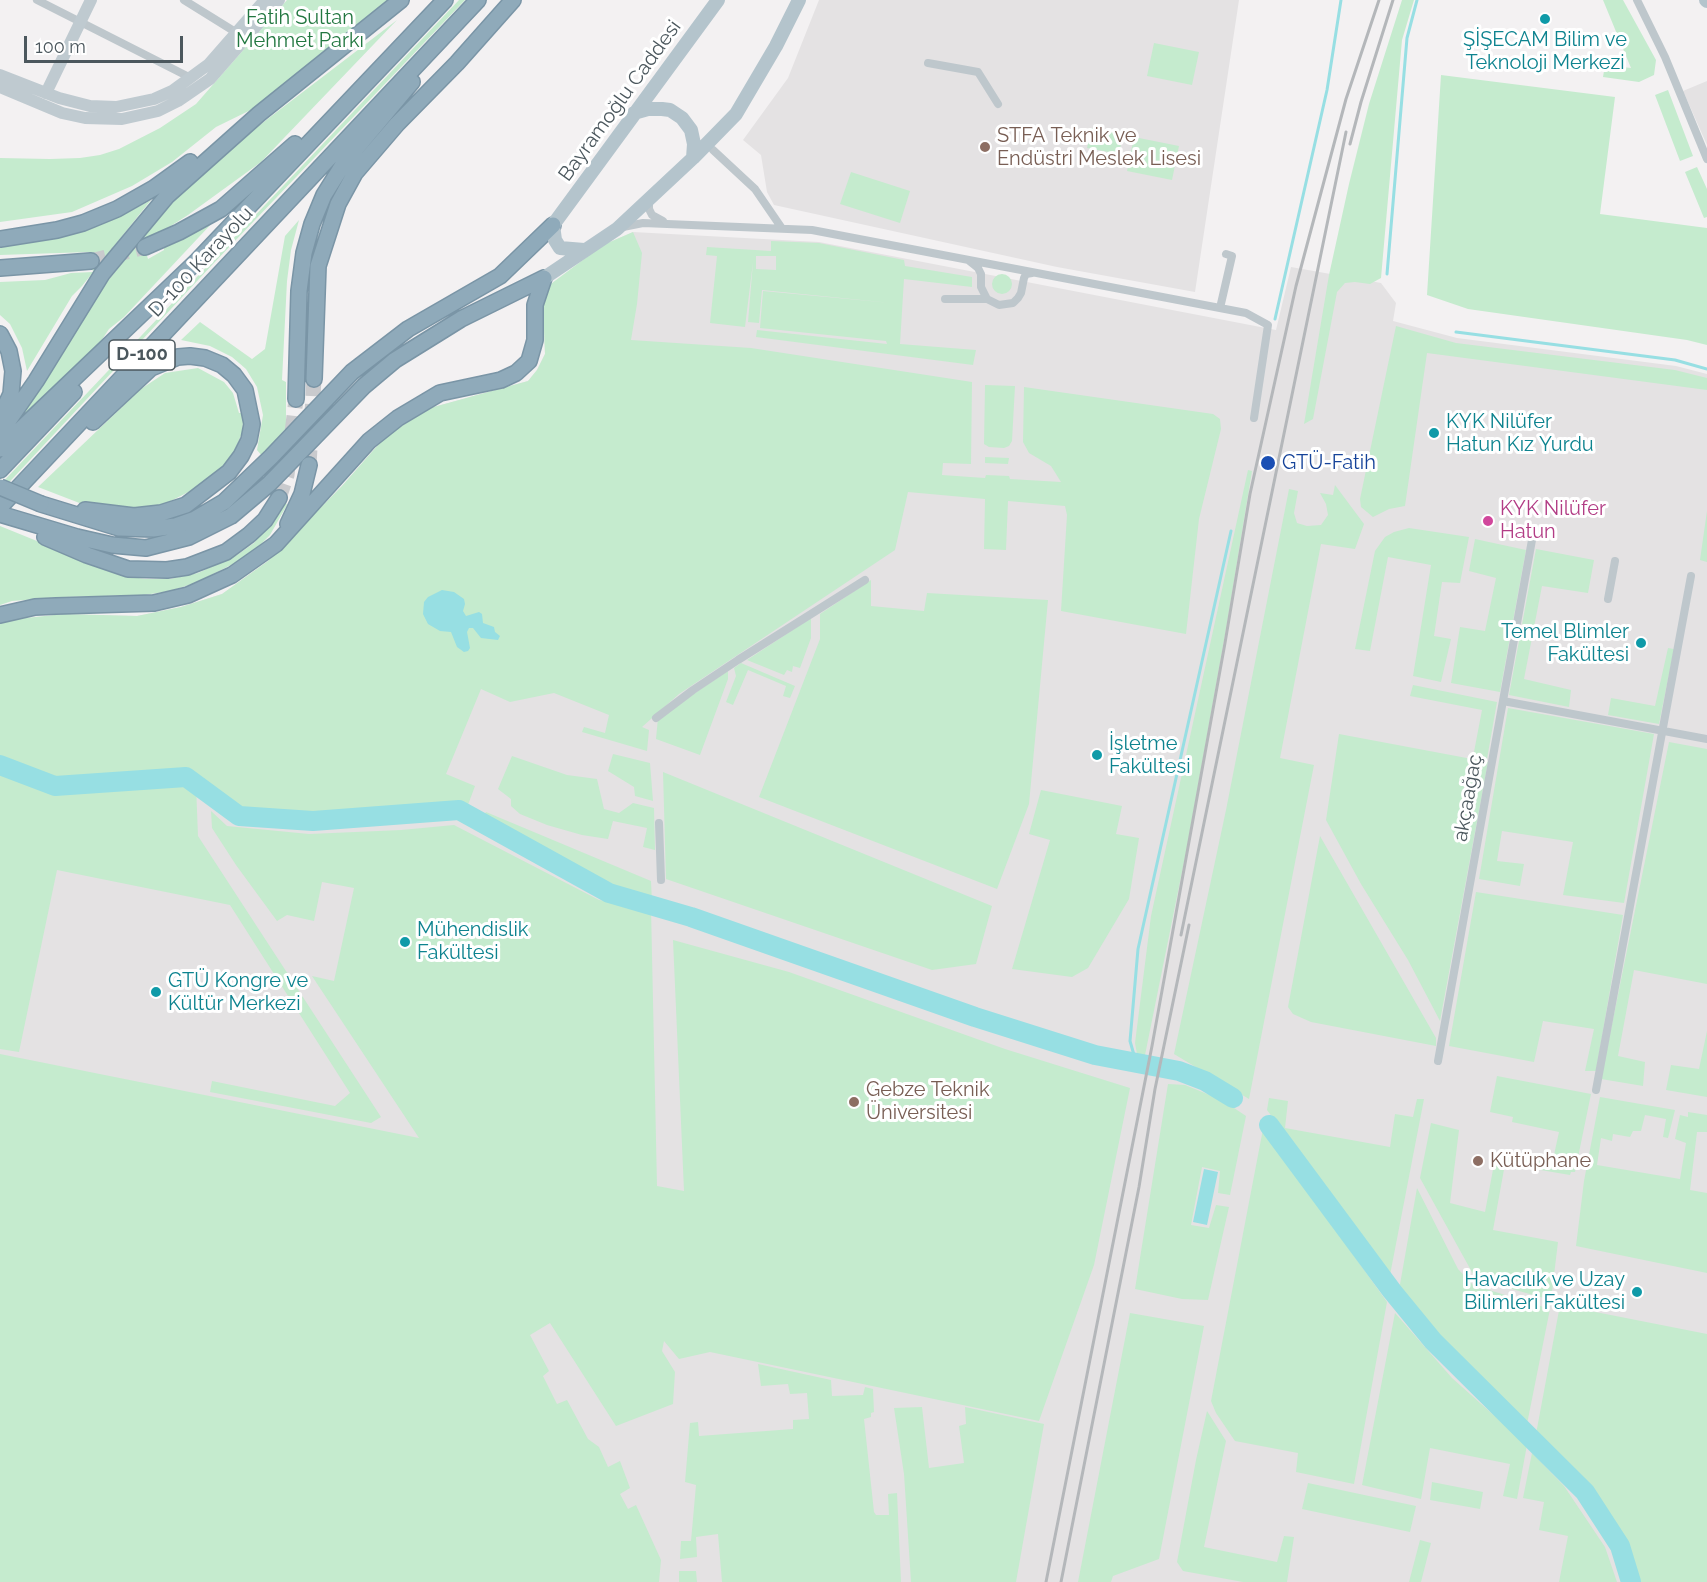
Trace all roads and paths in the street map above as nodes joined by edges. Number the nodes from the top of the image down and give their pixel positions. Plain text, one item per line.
1 (38, 0) edge
2 (91, 0) edge
3 (184, 0) edge
4 (265, 0) edge
5 (279, 0) edge
6 (401, 0) edge
7 (444, 0) edge
8 (478, 0) edge
9 (513, 0) edge
10 (718, 0) edge
11 (799, 0) edge
12 (1637, 0) edge
13 (81, 21) junction
14 (237, 33) junction
15 (443, 37) junction
16 (928, 63) dead end
17 (0, 75) edge
18 (191, 78) junction
19 (0, 87) edge
20 (46, 93) junction
21 (175, 96) junction
22 (998, 104) dead end
23 (150, 106) junction
24 (337, 111) junction
25 (634, 113) junction
26 (259, 114) junction
27 (713, 150) dead end
28 (693, 158) junction
29 (1707, 159) edge
30 (649, 199) junction
31 (669, 223) junction
32 (553, 225) junction
33 (781, 227) junction
34 (617, 229) junction
35 (0, 239) edge
36 (145, 247) tunnel mouth
37 (584, 250) junction
38 (1226, 254) dead end
39 (956, 256) junction
40 (91, 261) tunnel mouth
41 (197, 261) junction
42 (0, 268) edge
43 (1036, 273) junction
44 (543, 278) junction
45 (987, 298) junction
46 (945, 299) dead end
47 (1220, 308) junction
48 (0, 334) edge
49 (314, 379) tunnel mouth
50 (296, 399) tunnel mouth
51 (0, 417) edge
52 (1254, 418) dead end
53 (0, 433) edge
54 (0, 449) edge
55 (41, 464) junction
56 (309, 465) tunnel mouth
57 (0, 470) edge
58 (0, 489) edge
59 (279, 498) tunnel mouth
60 (40, 504) junction
61 (0, 507) edge
62 (0, 516) edge
63 (33, 528) junction
64 (1532, 540) dead end
65 (276, 544) junction
66 (1616, 561) dead end
67 (1691, 576) dead end
68 (865, 580) dead end
69 (1608, 599) dead end
70 (0, 615) edge
71 (1503, 701) junction
72 (656, 718) dead end
73 (1662, 731) junction
74 (1707, 739) edge
75 (659, 823) dead end
76 (661, 880) dead end
77 (1438, 1061) dead end
78 (1596, 1090) dead end

1 - 13 street
2 - 13 street
3 - 14 street
4 - 14 street
5 - 21 street
6 - 26 highway
7 - 24 highway, D-100
8 - 15 highway, D-100
9 - 49 highway
10 - 25 main road, Bayramoğlu Caddesi
11 - 28 main road
12 - 29 street
13 - 18 street
13 - 20 street
14 - 18 street
15 - 50 highway
15 - 55 highway, D-100 Karayolu / D-100
16 - 22 street
17 - 20 street
18 - 21 street
19 - 23 street
20 - 23 street
21 - 23 street
24 - 36 highway
24 - 41 highway, D-100
25 - 28 main road
25 - 32 main road, Bayramoğlu Caddesi
26 - 35 highway
26 - 53 highway
27 - 33 street
28 - 30 main road
30 - 31 street
30 - 34 main road
31 - 33 street
31 - 34 street
32 - 37 main road
32 - 60 highway
33 - 39 street
34 - 37 main road
37 - 44 main road
38 - 47 street
39 - 43 street
39 - 45 street
40 - 42 highway
41 - 54 highway
41 - 57 highway, D-100 Karayolu / D-100
43 - 45 street
43 - 47 street
44 - 63 highway
44 - 65 highway
45 - 46 street
47 - 52 street
48 - 51 highway
55 - 60 highway
55 - 61 highway, D-100 Karayolu / D-100
56 - 65 highway
58 - 60 highway, bridge
59 - 63 highway
62 - 63 highway
64 - 71 street, akçaağaç
65 - 70 highway
66 - 69 street
67 - 73 street
68 - 72 street
71 - 73 street
71 - 77 street, akçaağaç
73 - 74 street
73 - 78 street
75 - 76 street

